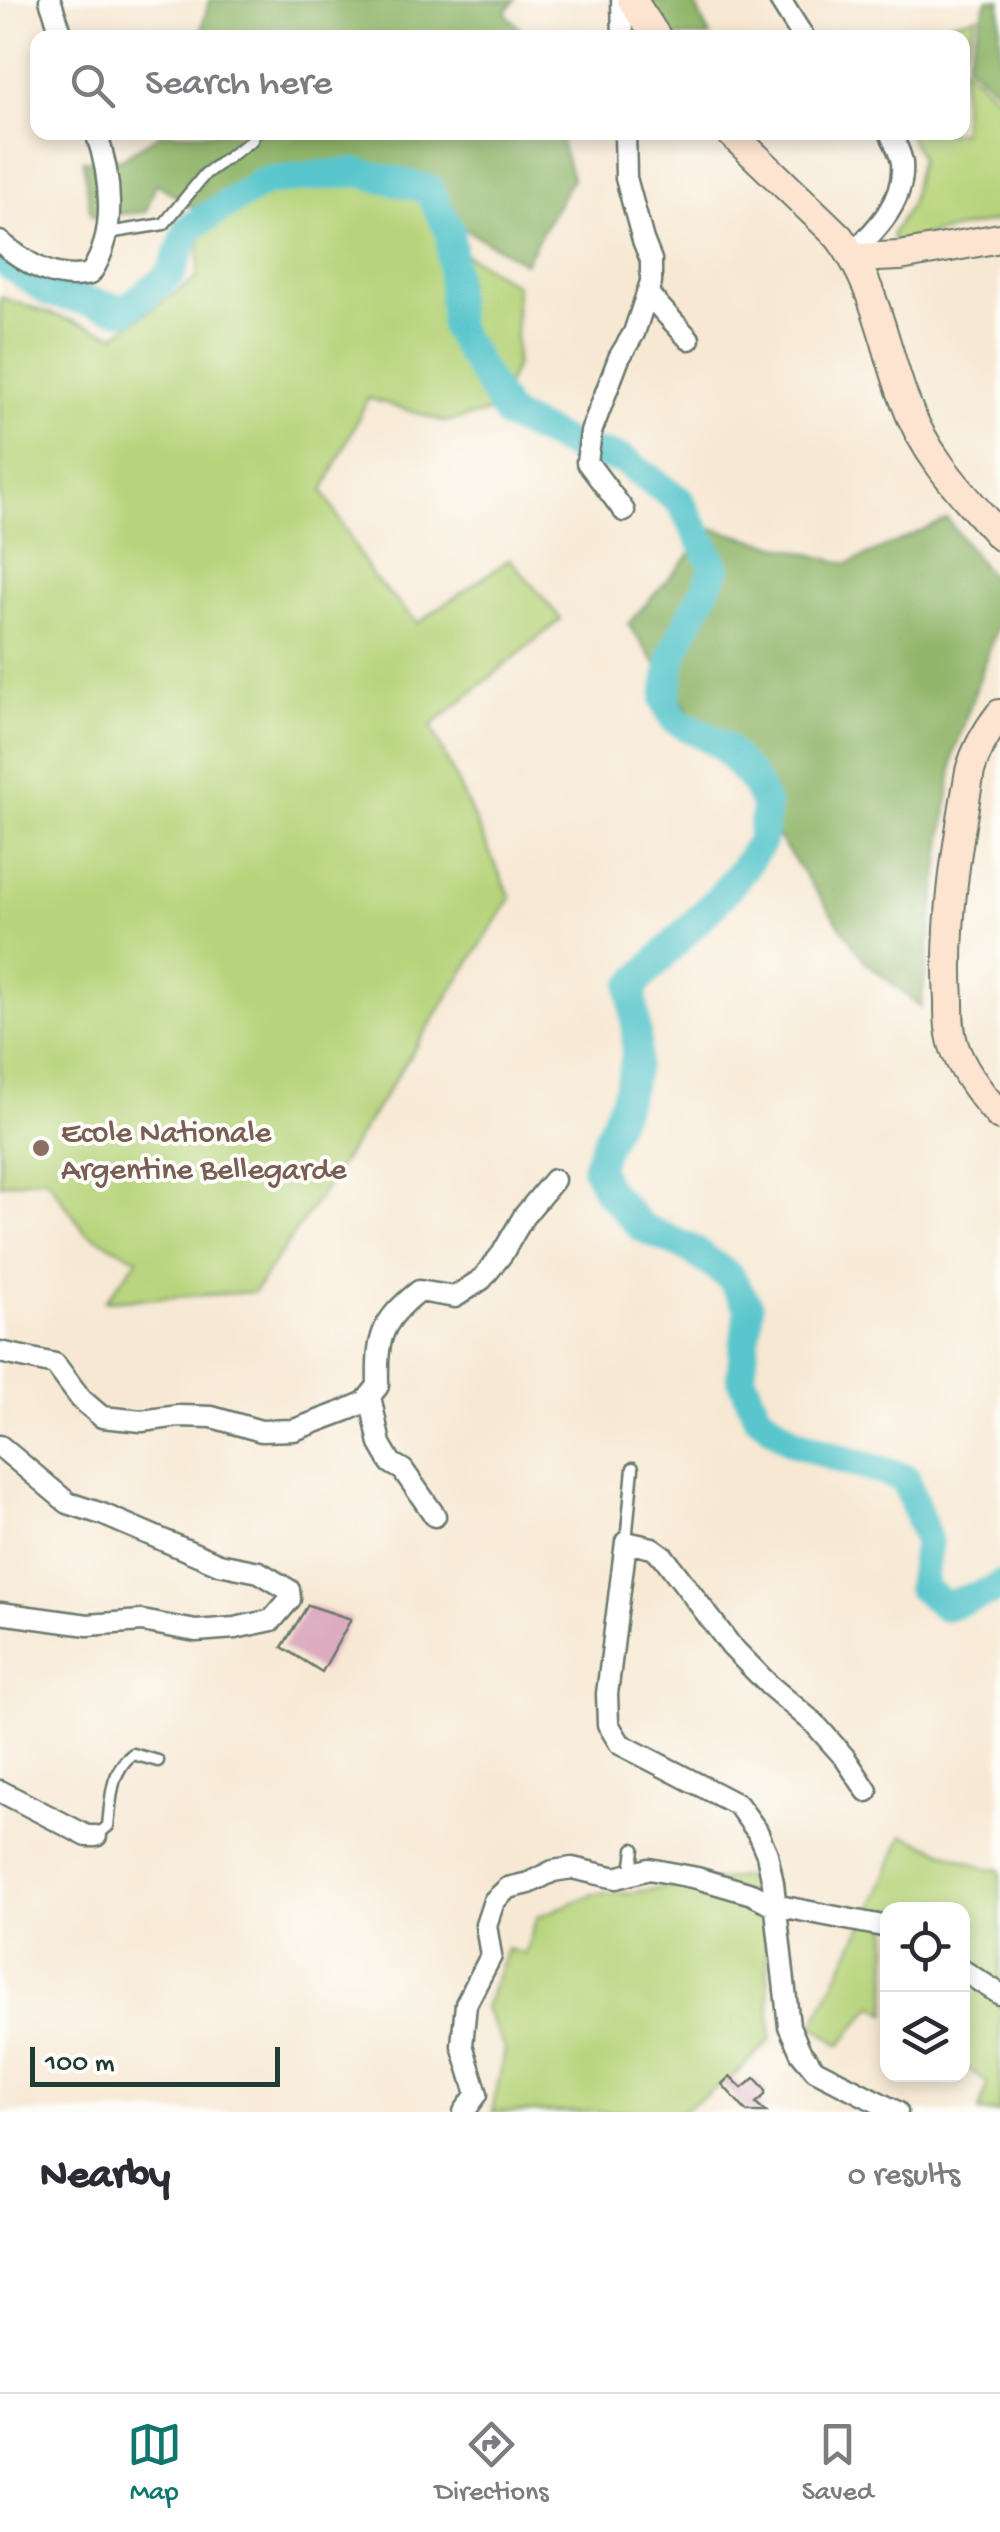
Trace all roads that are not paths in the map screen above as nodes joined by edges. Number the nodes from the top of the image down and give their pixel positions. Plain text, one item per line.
1 (50, 0) edge
2 (622, 0) edge
3 (632, 0) edge
4 (780, 0) edge
5 (60, 30) edge
6 (622, 30) edge
7 (653, 30) edge
8 (799, 30) edge
9 (98, 140) edge
10 (252, 140) edge
11 (625, 140) edge
12 (738, 140) edge
13 (893, 140) edge
14 (107, 234) junction
15 (1000, 238) edge
16 (0, 242) edge
17 (938, 250) junction
18 (854, 256) junction
19 (870, 290) junction
20 (647, 293) junction
21 (689, 339) dead end
22 (624, 511) dead end
23 (1000, 536) edge
24 (1000, 714) edge
25 (1000, 1116) edge
26 (554, 1180) dead end
27 (0, 1352) edge
28 (370, 1396) junction
29 (0, 1446) edge
30 (633, 1468) dead end
31 (435, 1516) dead end
32 (626, 1542) junction
33 (0, 1613) edge
34 (158, 1760) dead end
35 (0, 1791) edge
36 (867, 1791) dead end
37 (96, 1836) joint
38 (634, 1849) dead end
39 (630, 1874) junction
40 (774, 1905) junction
41 (880, 1925) edge
42 (970, 1975) edge
43 (1000, 1994) edge
44 (464, 2112) edge
45 (897, 2112) edge

1 - 5 street
2 - 6 street
3 - 7 main road
4 - 8 street
9 - 14 street
10 - 14 lane
11 - 20 street
12 - 18 main road
13 - 18 street
14 - 16 street
15 - 17 main road
17 - 18 main road
17 - 19 main road
18 - 19 main road
19 - 23 main road
20 - 21 street
20 - 22 street
24 - 25 main road
26 - 28 street
27 - 28 street
28 - 31 street
29 - 33 street
30 - 32 lane
32 - 36 street
32 - 40 street
34 - 37 lane
35 - 37 street
38 - 39 lane
39 - 40 street
39 - 44 street
40 - 41 street
40 - 45 street
42 - 43 street

